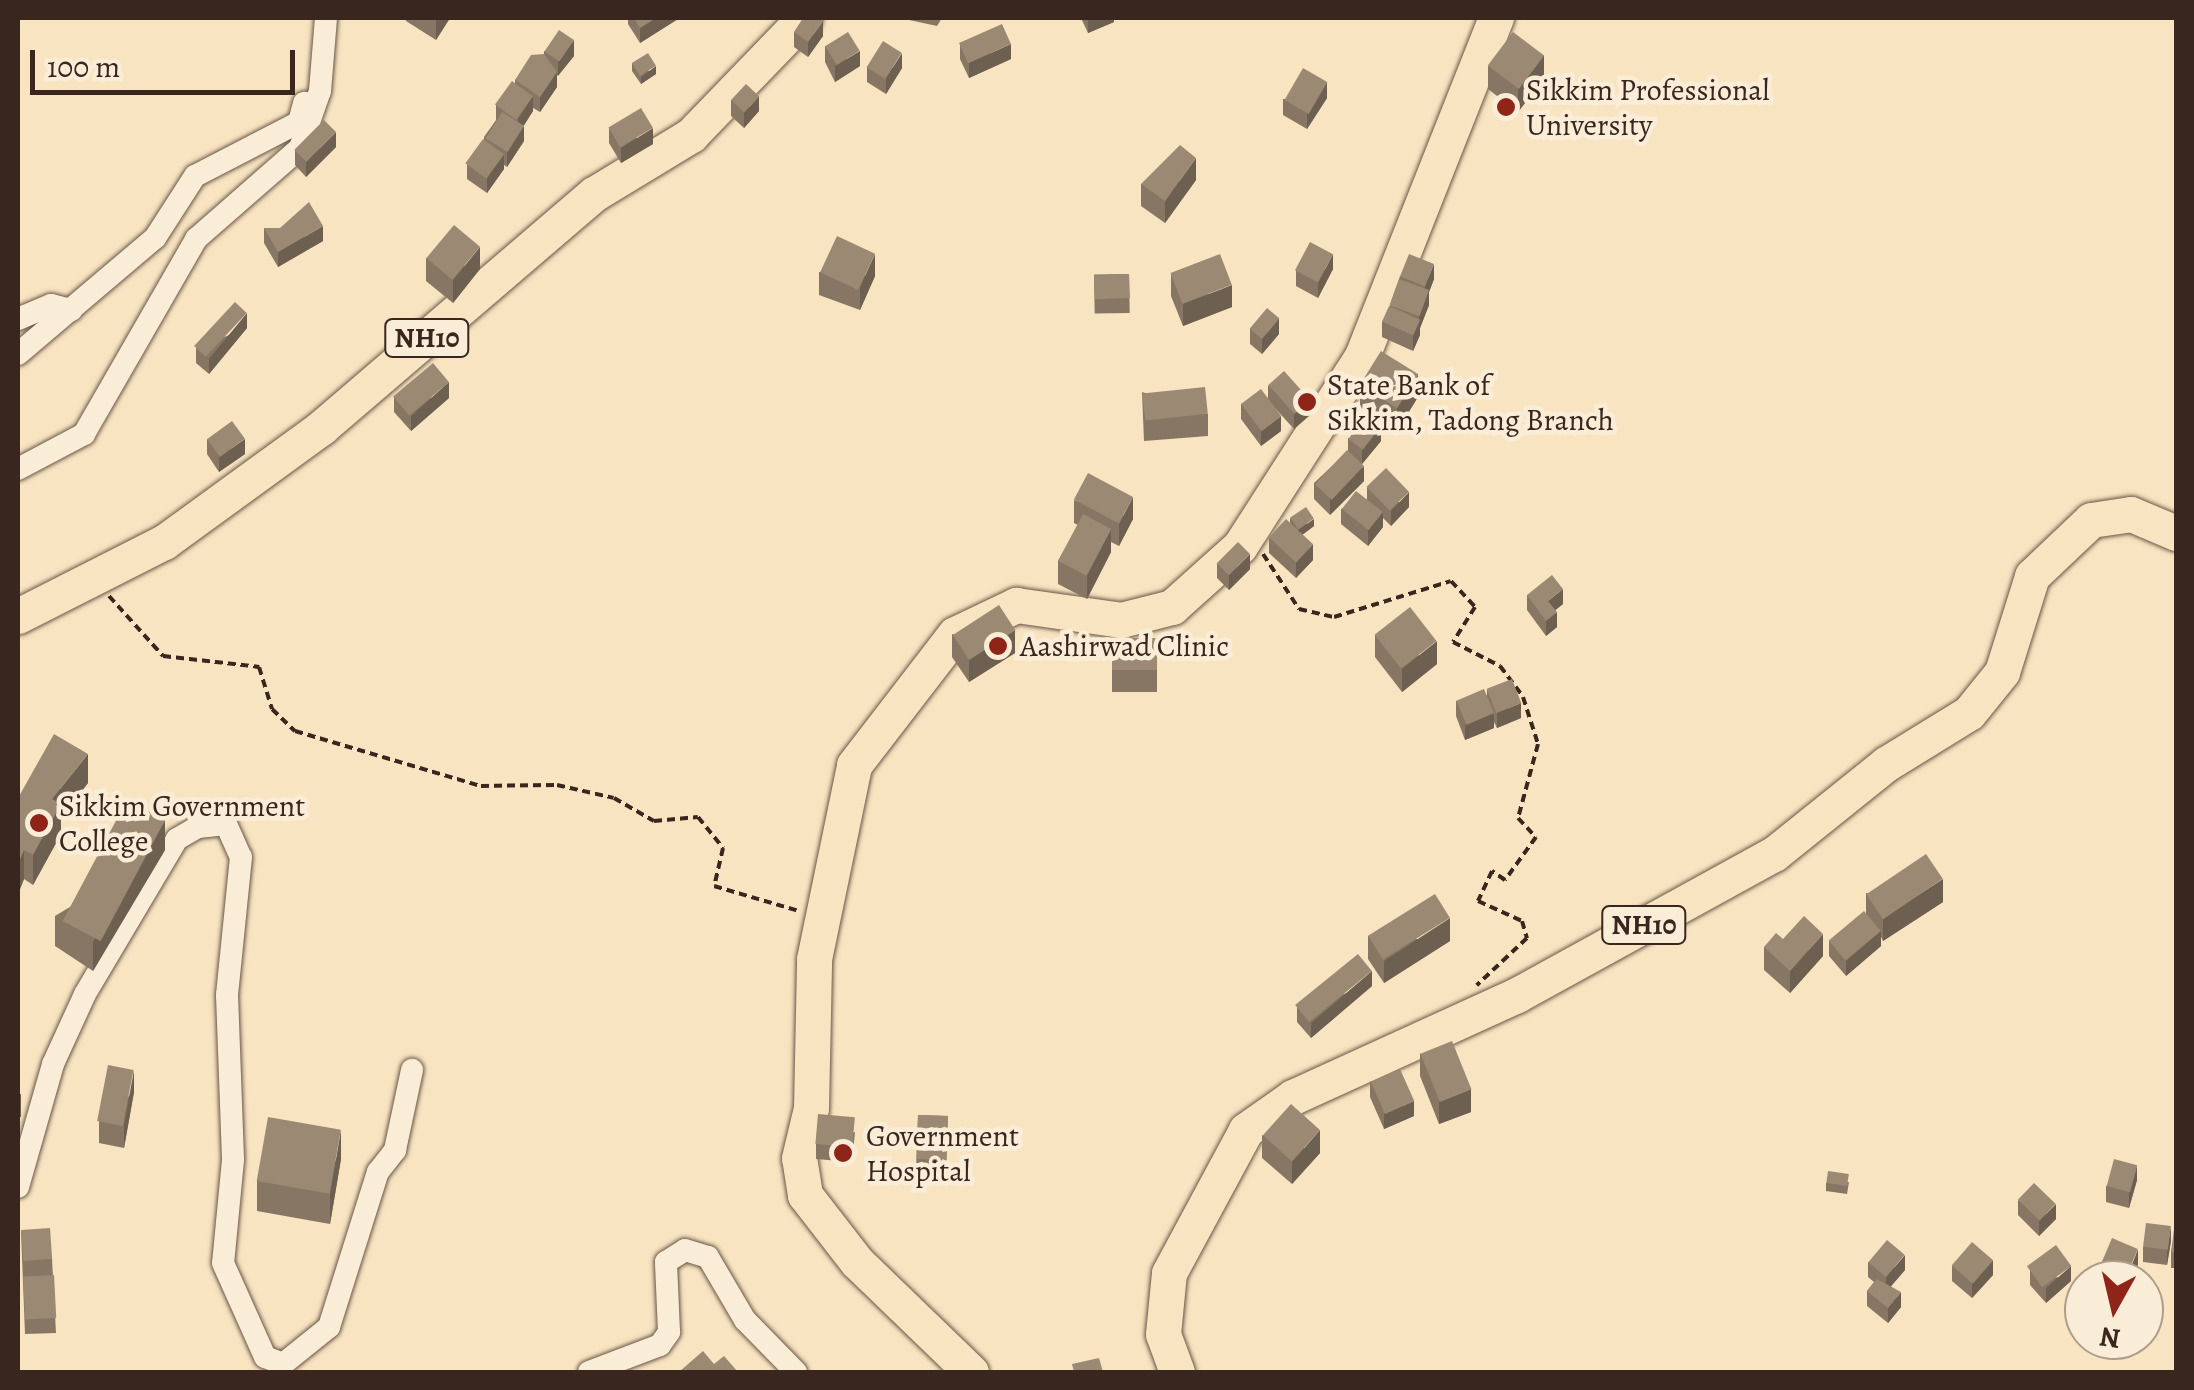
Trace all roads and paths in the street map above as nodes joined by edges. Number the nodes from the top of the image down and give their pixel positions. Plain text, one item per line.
1 (326, 18) edge
2 (804, 18) edge
3 (1496, 18) edge
4 (71, 310) junction
5 (18, 319) edge
6 (18, 354) edge
7 (18, 469) edge
8 (2176, 534) edge
9 (1240, 546) junction
10 (96, 603) dead end
11 (18, 616) edge
12 (826, 904) junction
13 (1462, 994) dead end
14 (412, 1070) dead end
15 (18, 1187) edge
16 (589, 1372) edge
17 (796, 1372) edge
18 (971, 1372) edge
19 (1177, 1372) edge

1 - 4 street
1 - 7 street
2 - 11 highway, NH10
3 - 9 highway
4 - 5 street
4 - 6 street
8 - 19 highway, NH10
9 - 12 highway
9 - 13 path
10 - 12 path
12 - 18 highway
14 - 15 street
16 - 17 street

